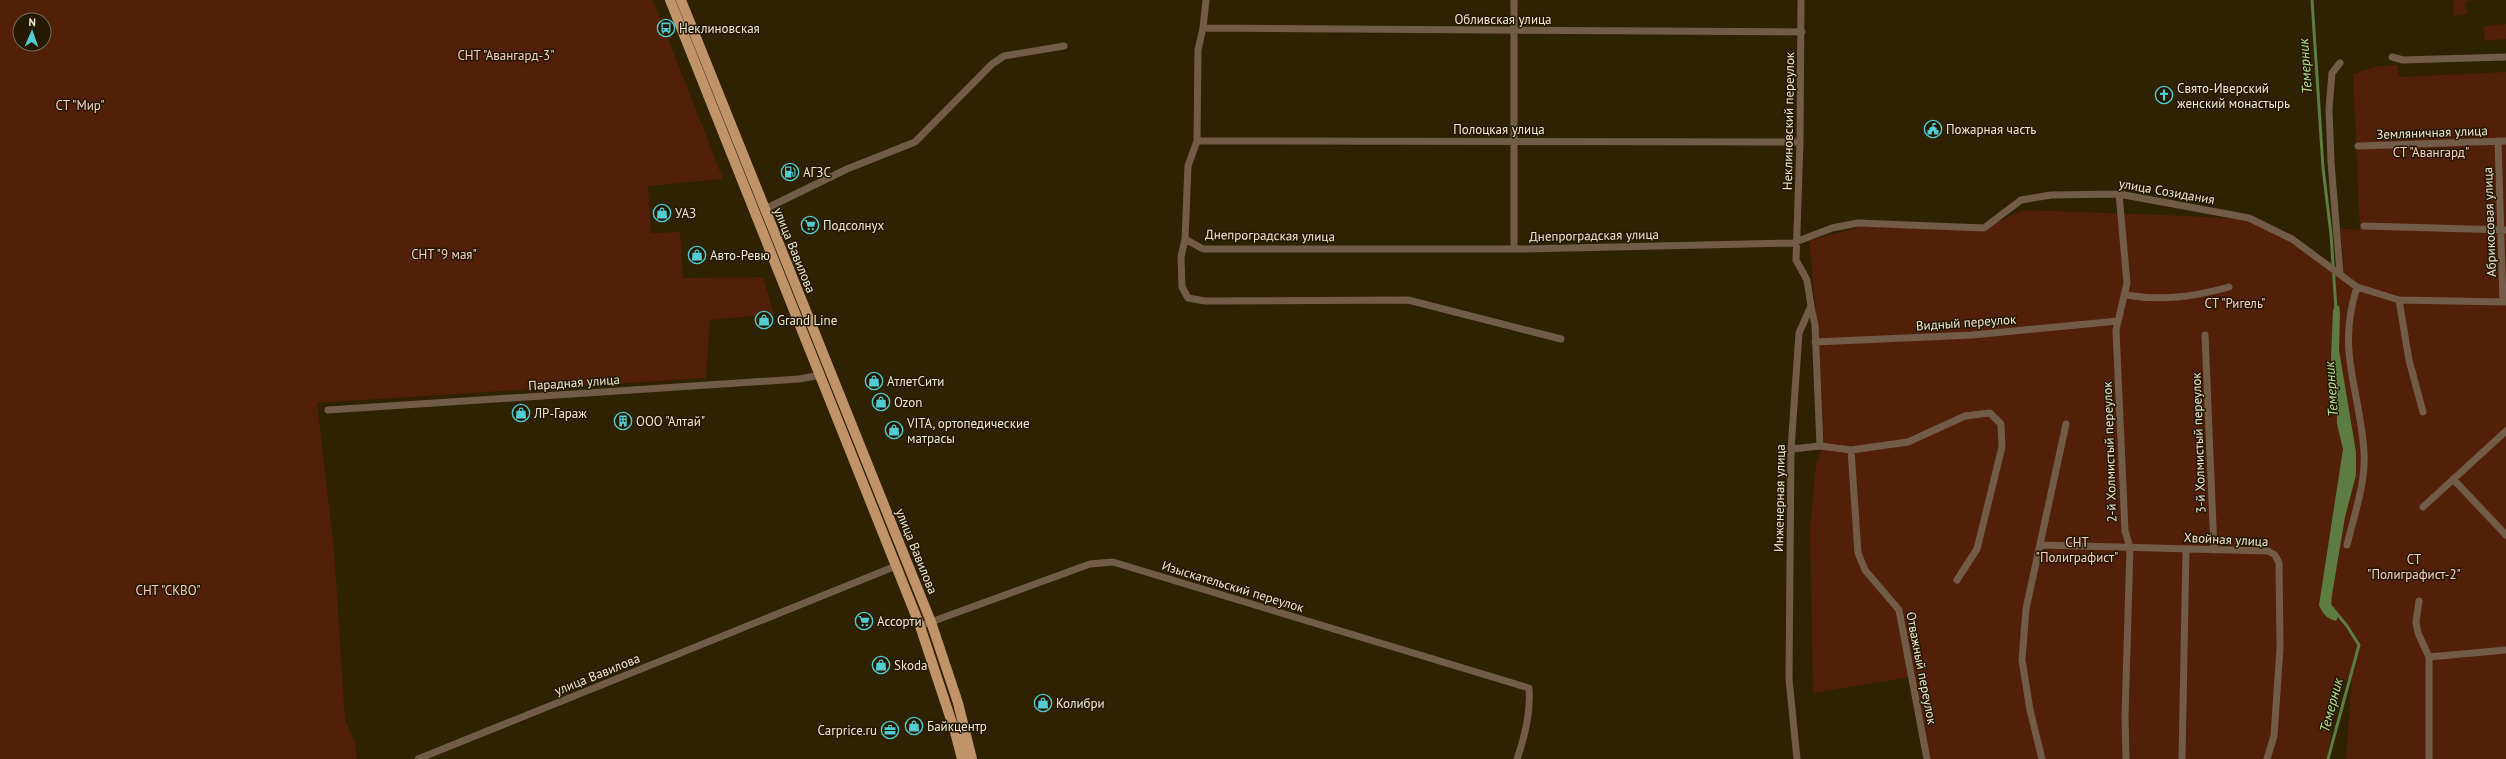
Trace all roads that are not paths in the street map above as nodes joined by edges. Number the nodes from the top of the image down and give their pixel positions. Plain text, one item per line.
1 (670, 0) edge
2 (681, 0) edge
3 (1206, 0) edge
4 (1514, 0) edge
5 (1801, 0) edge
6 (1203, 28) junction
7 (1514, 31) junction
8 (1802, 32) junction
9 (1064, 46) dead end
10 (2392, 56) dead end
11 (2506, 57) edge
12 (2340, 63) dead end
13 (1197, 141) junction
14 (1514, 141) junction
15 (2502, 141) edge
16 (1800, 142) junction
17 (2358, 146) dead end
18 (2119, 194) junction
19 (765, 209) junction
20 (2364, 226) dead end
21 (2503, 229) edge
22 (1185, 240) junction
23 (1795, 243) junction
24 (1514, 248) junction
25 (2340, 273) junction
26 (2230, 287) dead end
27 (2357, 287) junction
28 (2126, 295) junction
29 (2399, 300) junction
30 (2504, 302) edge
31 (1811, 306) junction
32 (2118, 321) junction
33 (2206, 335) dead end
34 (1561, 339) dead end
35 (1814, 342) junction
36 (820, 375) junction
37 (328, 410) dead end
38 (2423, 412) dead end
39 (2066, 424) dead end
40 (2506, 431) edge
41 (1820, 446) junction
42 (1791, 449) junction
43 (1851, 450) junction
44 (2453, 479) junction
45 (2423, 507) dead end
46 (2506, 535) edge
47 (2041, 545) junction
48 (2347, 545) dead end
49 (2130, 547) junction
50 (2186, 549) junction
51 (2214, 550) junction
52 (896, 566) junction
53 (1957, 580) dead end
54 (2419, 601) dead end
55 (931, 622) junction
56 (920, 626) junction
57 (2506, 650) edge
58 (2429, 657) junction
59 (418, 759) edge
60 (962, 759) edge
61 (972, 759) edge
62 (1517, 759) edge
63 (1797, 759) edge
64 (1927, 759) edge
65 (2042, 759) edge
66 (2126, 759) edge
67 (2182, 759) edge
68 (2267, 759) edge
69 (2428, 759) edge

1 - 36 main road, улица Вавилова
2 - 19 main road, улица Вавилова
3 - 6 street
4 - 7 street
5 - 8 street, Неклиновский переулок
6 - 7 street, Обливская улица
6 - 13 street
7 - 8 street, Обливская улица
7 - 14 street
8 - 16 street, Неклиновский переулок
9 - 19 street
10 - 11 street
12 - 25 street
13 - 14 street, Полоцкая улица
13 - 22 street
14 - 16 street, Полоцкая улица
14 - 24 street
15 - 17 street, Земляничная улица
15 - 21 street, Абрикосовая улица
16 - 23 street, Неклиновский переулок
18 - 23 street, улица Созидания
18 - 25 street, улица Созидания
18 - 28 street, 2-й Холмистый переулок
19 - 55 main road, улица Вавилова
20 - 21 street
21 - 30 street, Абрикосовая улица
22 - 24 street, Днепроградская улица
22 - 34 street
23 - 24 street, Днепроградская улица
23 - 31 street
25 - 27 street, улица Созидания
26 - 28 street
27 - 29 street
27 - 48 street
28 - 32 street, 2-й Холмистый переулок
29 - 30 street
29 - 38 street
31 - 35 street
31 - 42 street, Инженерная улица
32 - 35 street, Видный переулок
32 - 49 street, 2-й Холмистый переулок
33 - 51 street, 3-й Холмистый переулок
35 - 41 street
36 - 37 street, Парадная улица
36 - 52 main road, улица Вавилова
39 - 47 street
40 - 44 street
41 - 42 street
41 - 43 street
42 - 63 street, Инженерная улица
43 - 53 street
43 - 64 street, Отважный переулок
44 - 45 street
44 - 46 street
47 - 49 street, Хвойная улица
47 - 65 street
49 - 50 street, Хвойная улица
49 - 66 street, 2-й Холмистый переулок
50 - 51 street, Хвойная улица
50 - 67 street
51 - 68 street, Хвойная улица
52 - 56 main road, улица Вавилова
52 - 59 street, улица Вавилова
54 - 58 street
55 - 56 street
55 - 61 main road, улица Вавилова
55 - 62 street, Изыскательский переулок
56 - 60 main road, улица Вавилова
57 - 58 street
58 - 69 street

